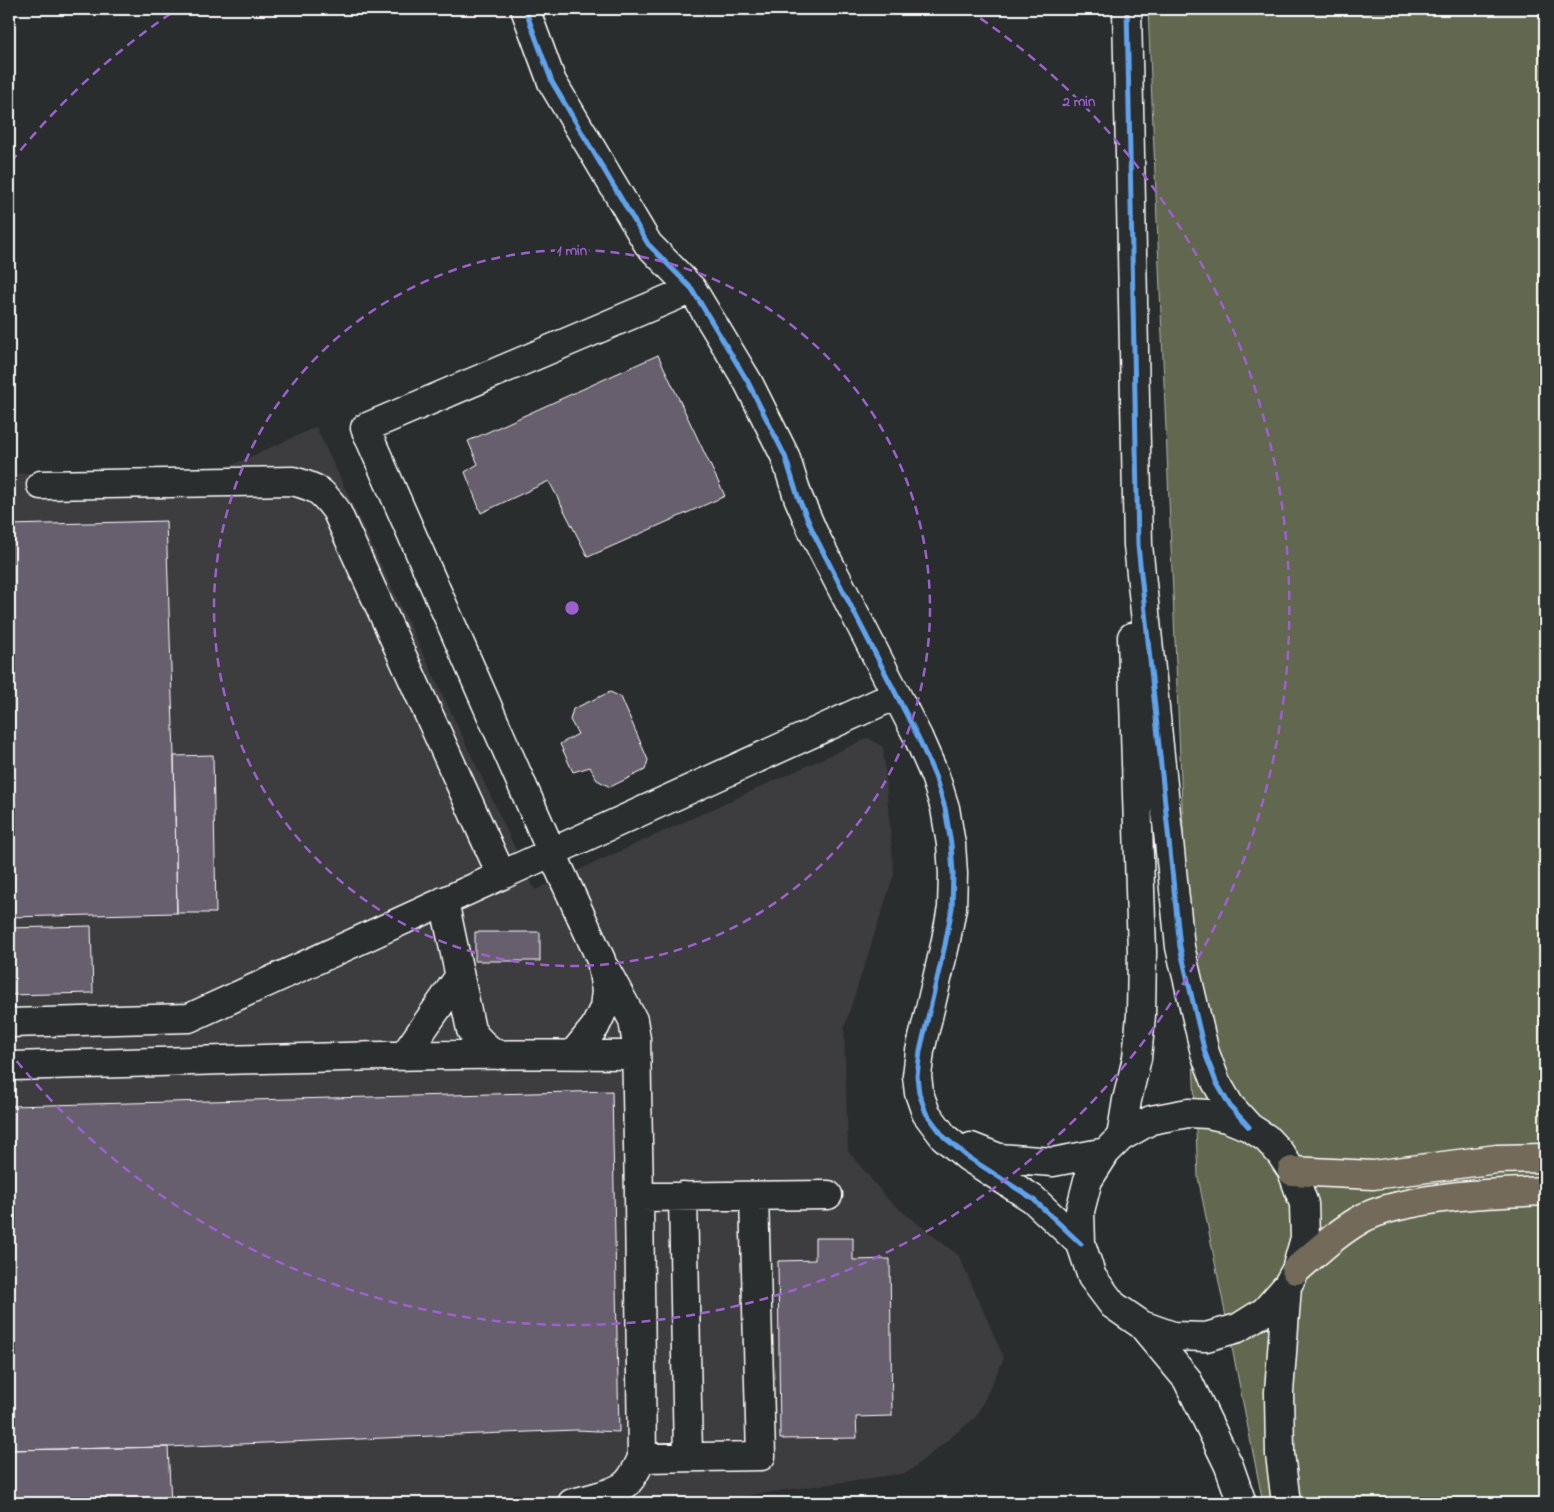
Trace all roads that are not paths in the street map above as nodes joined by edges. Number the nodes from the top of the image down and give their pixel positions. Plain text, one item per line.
1 (525, 9) edge
2 (1126, 9) edge
3 (692, 289) junction
4 (41, 485) dead end
5 (1138, 546) junction
6 (896, 695) junction
7 (552, 853) junction
8 (501, 874) junction
9 (444, 901) junction
10 (601, 960) junction
11 (459, 977) junction
12 (9, 1023) edge
13 (573, 1054) junction
14 (404, 1056) junction
15 (498, 1056) junction
16 (636, 1056) junction
17 (9, 1066) edge
18 (1249, 1127) junction
19 (944, 1137) junction
20 (1114, 1144) junction
21 (1545, 1158) edge
22 (1292, 1171) junction
23 (1545, 1191) edge
24 (828, 1195) dead end
25 (683, 1196) junction
26 (754, 1196) junction
27 (639, 1197) junction
28 (1081, 1244) junction
29 (1291, 1278) junction
30 (1142, 1325) junction
31 (688, 1457) junction
32 (642, 1458) junction
33 (572, 1503) edge
34 (1242, 1503) edge
35 (1286, 1503) edge

1 - 3 street
2 - 5 street
3 - 6 street
3 - 7 street
4 - 8 street
5 - 18 street
5 - 20 street
6 - 7 street
6 - 19 street
7 - 8 street
7 - 10 street
8 - 9 street
9 - 11 street
9 - 12 street
10 - 13 street
10 - 16 street
11 - 14 street
11 - 15 street
13 - 15 street
13 - 16 street
14 - 15 street
14 - 17 street
16 - 27 street
18 - 20 street
18 - 22 street
19 - 20 street
19 - 28 street
20 - 28 street
21 - 22 highway
22 - 29 street
23 - 29 highway
24 - 26 street
25 - 26 street
25 - 27 street
25 - 31 street
26 - 31 street
27 - 32 street
28 - 30 street
29 - 30 street
29 - 35 street
30 - 34 street
31 - 32 street
32 - 33 street

